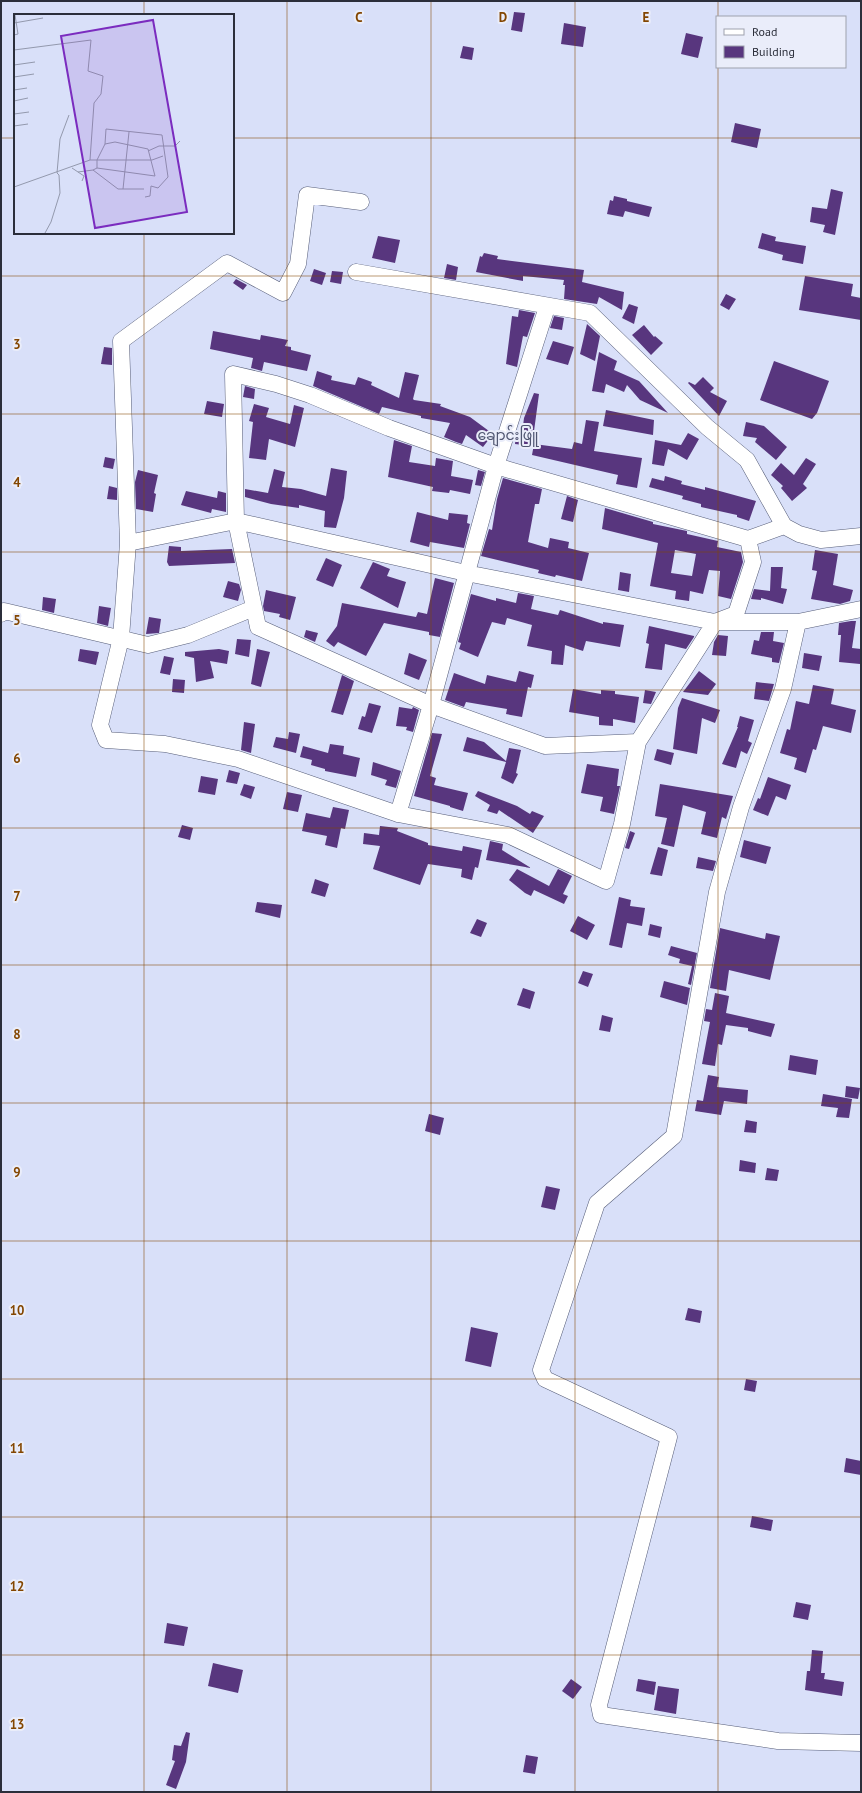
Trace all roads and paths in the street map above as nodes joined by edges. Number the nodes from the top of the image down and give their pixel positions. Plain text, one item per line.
1 (361, 202) dead end
2 (356, 272) dead end
3 (547, 307) junction
4 (496, 466) junction
5 (236, 521) junction
6 (784, 526) junction
7 (861, 536) edge
8 (748, 539) junction
9 (128, 543) junction
10 (466, 573) junction
11 (254, 608) junction
12 (861, 610) edge
13 (1, 614) edge
14 (715, 622) junction
15 (798, 622) junction
16 (121, 638) junction
17 (431, 705) junction
18 (638, 742) junction
19 (398, 814) junction
20 (861, 1743) edge

1 - 9 street
2 - 3 street
3 - 4 street
3 - 6 street
4 - 5 street
4 - 8 street
4 - 10 street
5 - 9 street
5 - 10 street
5 - 11 street
6 - 7 street
6 - 8 street
8 - 14 street
9 - 16 street
10 - 14 street
10 - 17 street
11 - 16 street
11 - 17 street
12 - 15 street
13 - 16 street
14 - 15 street
14 - 18 street
15 - 20 street
16 - 19 street
17 - 18 street
17 - 19 street
18 - 19 street

